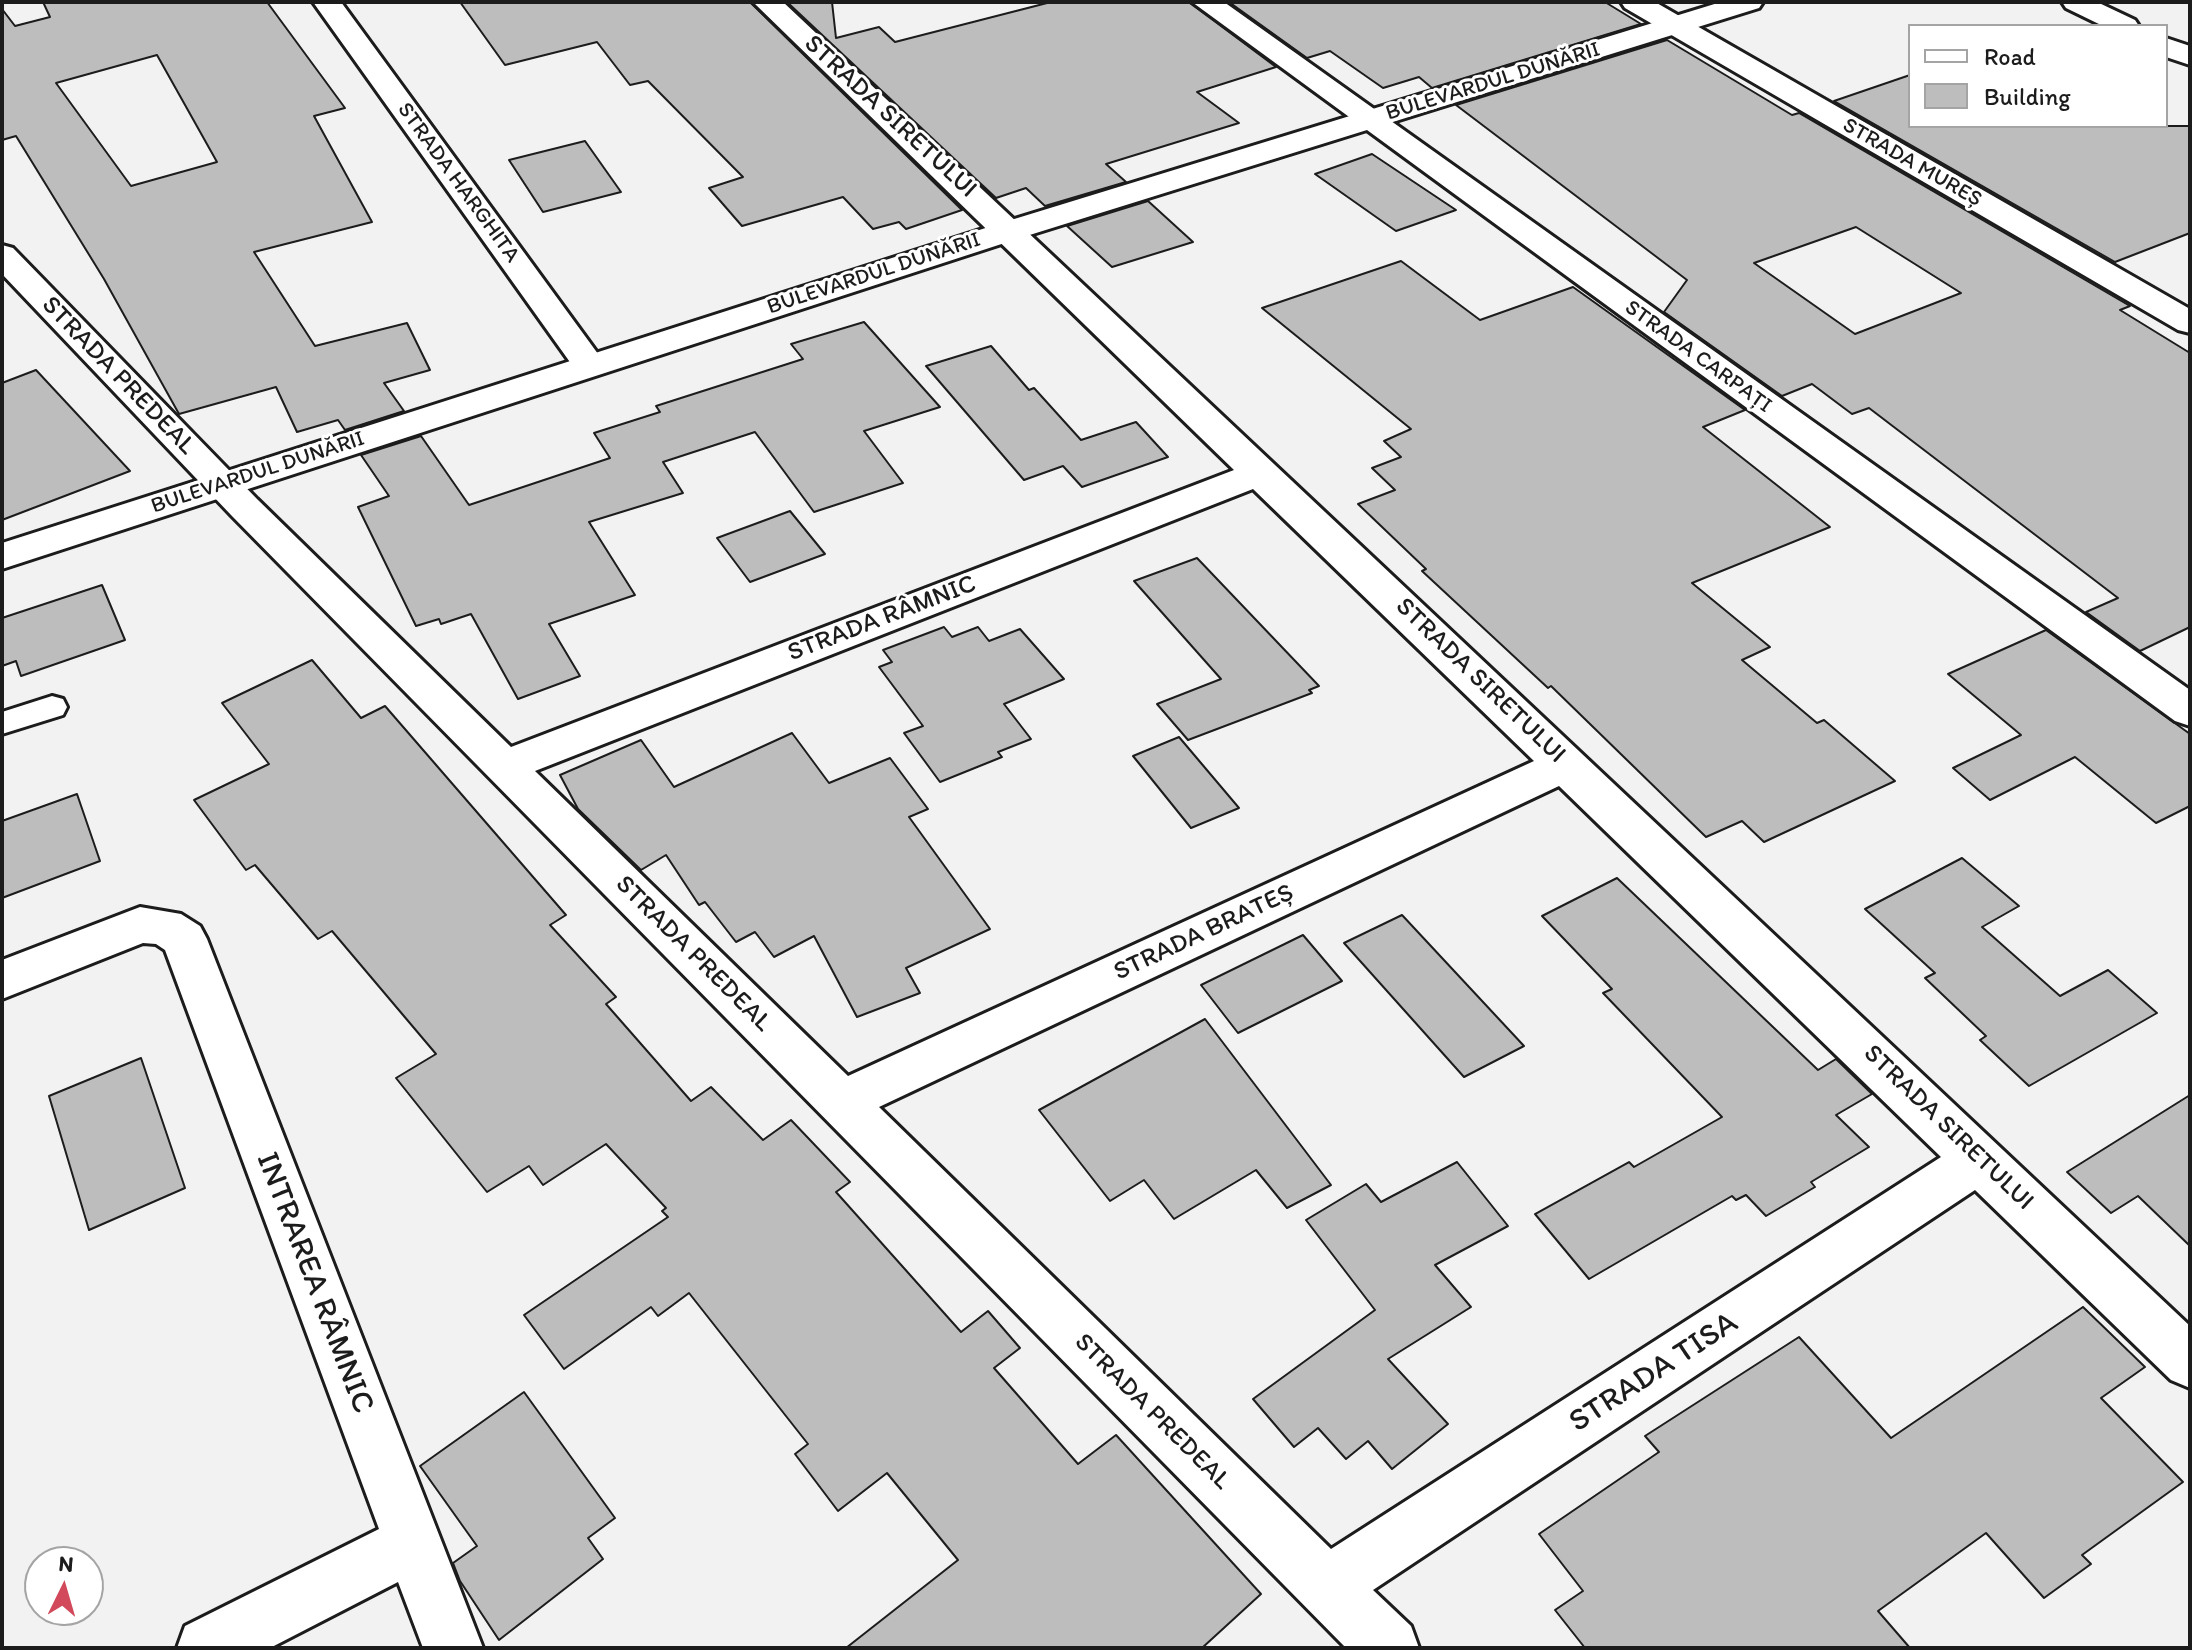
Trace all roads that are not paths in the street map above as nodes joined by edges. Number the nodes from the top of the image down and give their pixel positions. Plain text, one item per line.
1 (327, 2) edge
2 (767, 2) edge
3 (1206, 2) edge
4 (1635, 2) edge
5 (1749, 2) edge
6 (2076, 2) edge
7 (2121, 24) edge
8 (1674, 25) junction
9 (2168, 47) edge
10 (2190, 57) edge
11 (1370, 121) junction
12 (1009, 231) junction
13 (2, 255) edge
14 (2190, 323) edge
15 (589, 365) junction
16 (1261, 473) junction
17 (223, 485) junction
18 (2, 556) edge
19 (52, 707) dead end
20 (2190, 711) edge
21 (2, 723) edge
22 (1567, 764) junction
23 (504, 766) junction
24 (2, 980) edge
25 (841, 1102) junction
26 (1981, 1159) junction
27 (2190, 1362) edge
28 (412, 1543) junction
29 (1327, 1586) junction
30 (207, 1648) edge
31 (453, 1648) edge
32 (1389, 1648) edge

1 - 15 street, STRADA HARGHITA
2 - 12 street, STRADA SIRETULUI
3 - 11 street, STRADA CARPAȚI
4 - 8 street, STRADA MUREȘ
5 - 8 street, BULEVARDUL DUNĂRII
6 - 7 street
8 - 11 street, BULEVARDUL DUNĂRII
8 - 14 street, STRADA MUREȘ
9 - 10 street
11 - 12 street, BULEVARDUL DUNĂRII
11 - 20 street, STRADA CARPAȚI
12 - 15 street, BULEVARDUL DUNĂRII
12 - 16 street, STRADA SIRETULUI
13 - 17 street, STRADA PREDEAL
15 - 17 street, BULEVARDUL DUNĂRII
16 - 22 street, STRADA SIRETULUI
16 - 23 street, STRADA RÂMNIC
17 - 18 street, BULEVARDUL DUNĂRII
17 - 23 street, STRADA PREDEAL
19 - 21 lane
22 - 25 street, STRADA BRATEȘ
22 - 26 street, STRADA SIRETULUI
23 - 25 street, STRADA PREDEAL
24 - 28 street, INTRAREA RÂMNIC
25 - 29 street, STRADA PREDEAL
26 - 27 street, STRADA SIRETULUI
26 - 29 street, STRADA TISA
28 - 30 street
28 - 31 street, INTRAREA RÂMNIC
29 - 32 street, STRADA PREDEAL

